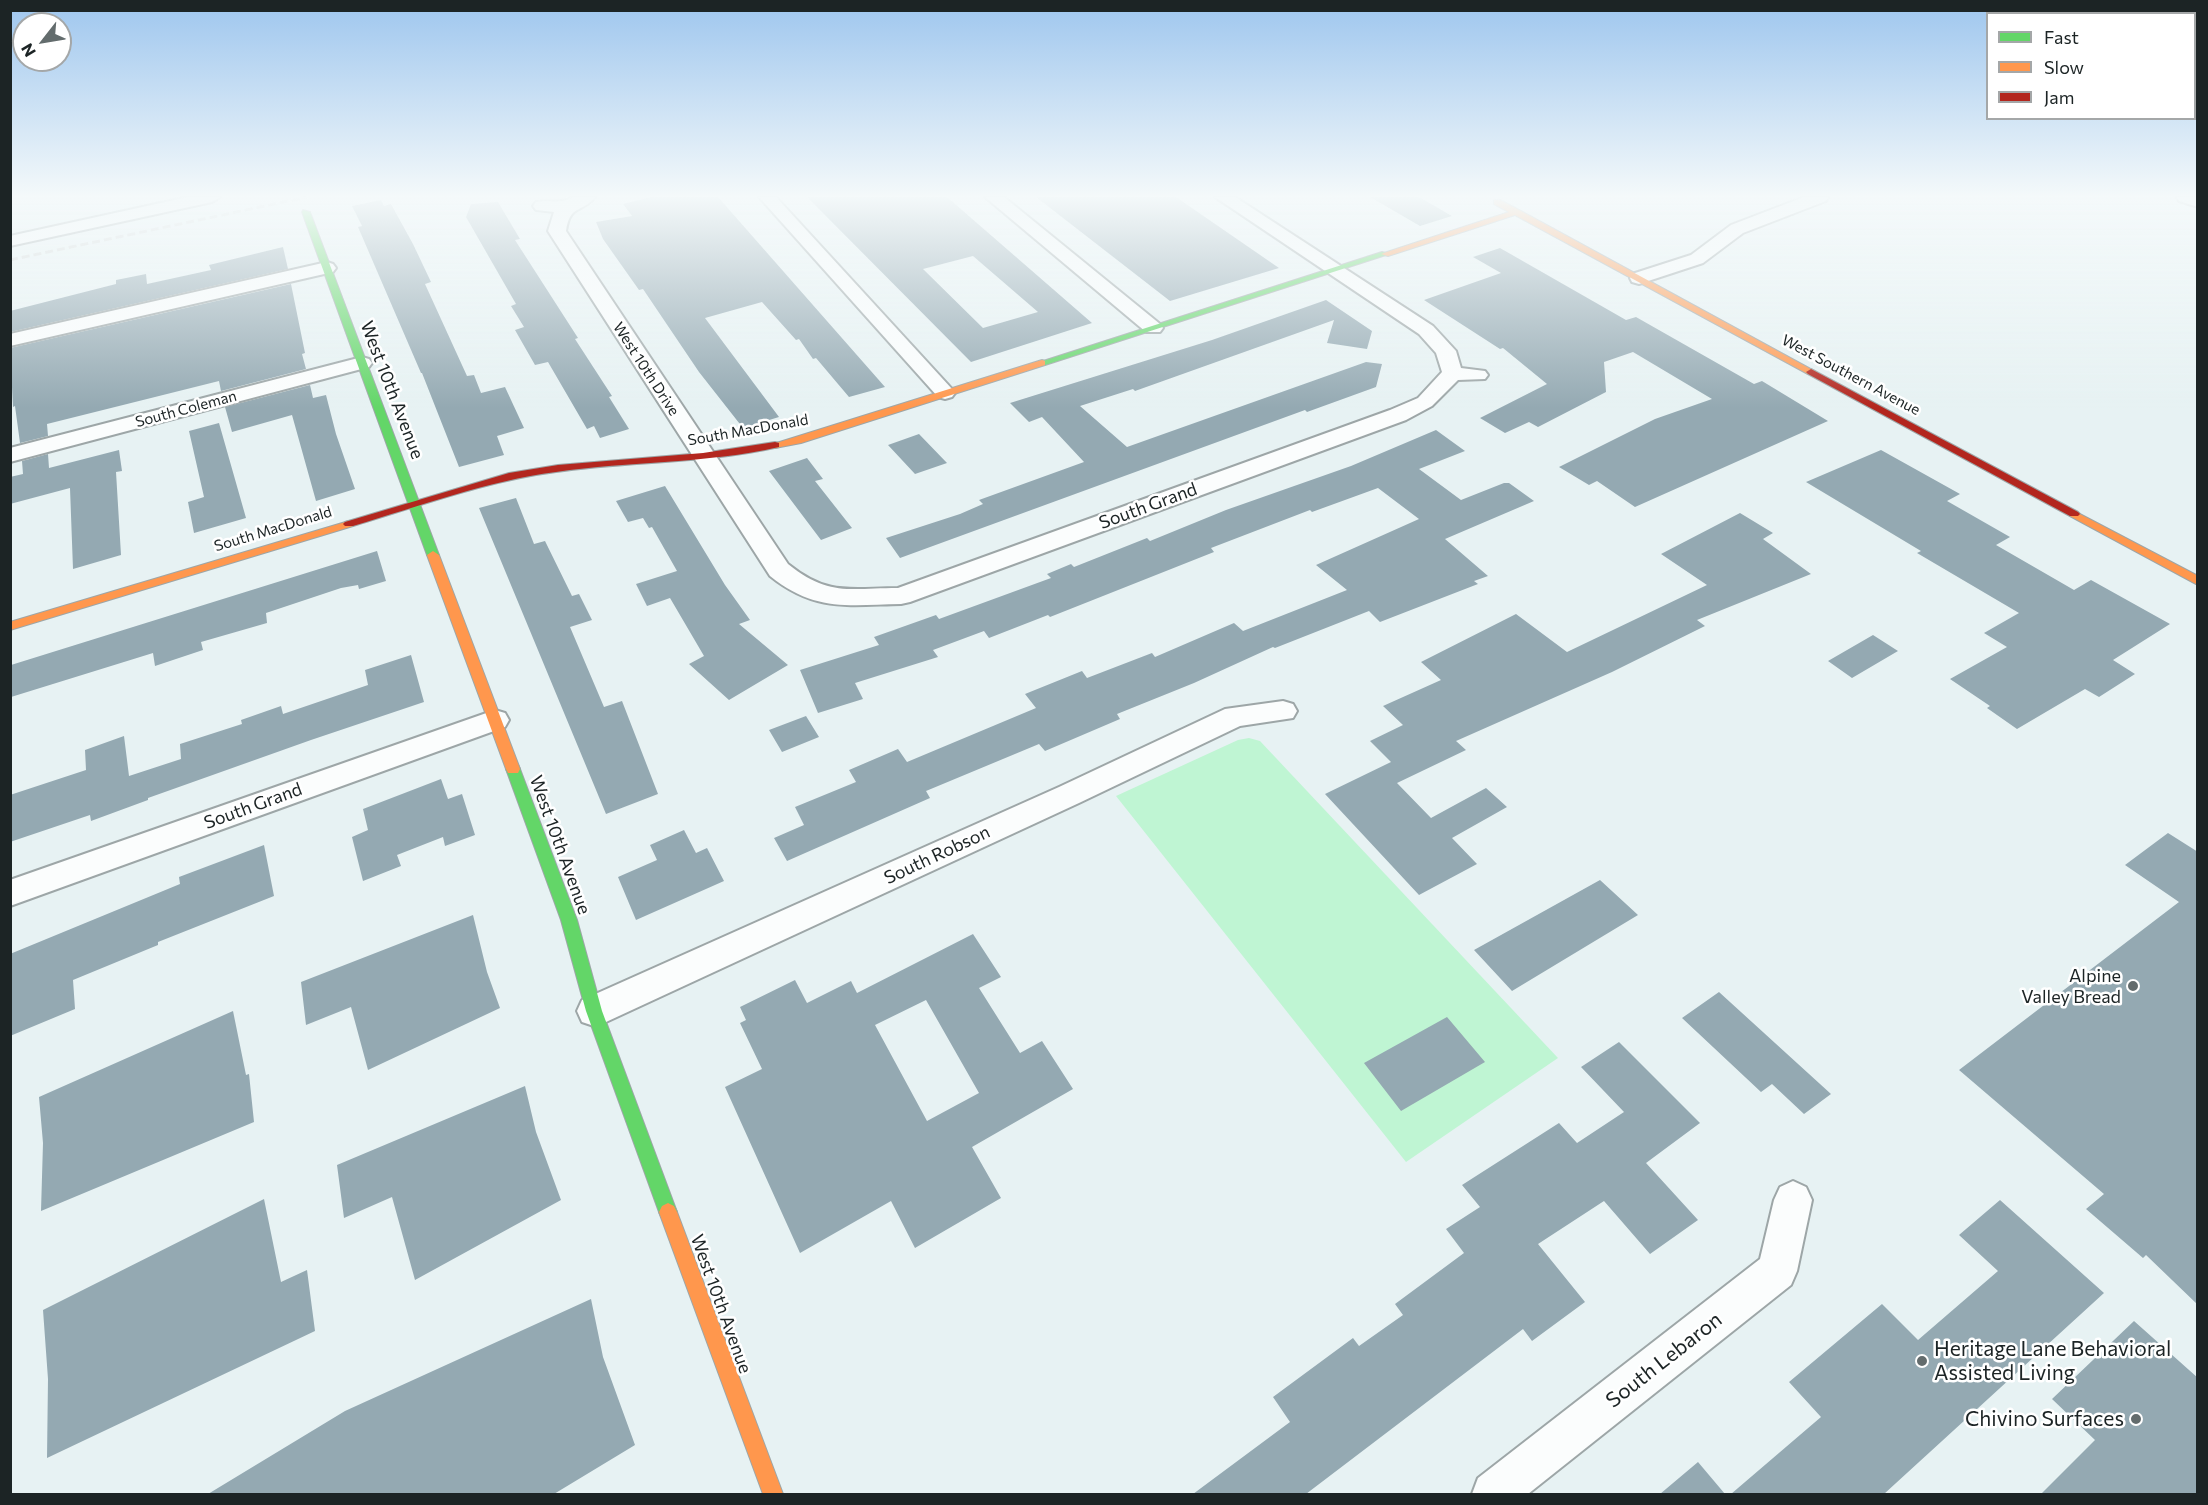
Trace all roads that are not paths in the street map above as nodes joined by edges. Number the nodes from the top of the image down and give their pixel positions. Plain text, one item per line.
1 (326, 267) edge
2 (327, 267) edge
3 (581, 267) edge
4 (831, 267) edge
5 (1079, 267) edge
6 (1330, 267) edge
7 (1343, 267) edge
8 (1619, 267) edge
9 (1672, 267) edge
10 (1334, 270) junction
11 (1639, 278) junction
12 (1153, 328) junction
13 (10, 340) edge
14 (362, 363) junction
15 (1453, 373) junction
16 (1478, 375) dead end
17 (945, 393) junction
18 (10, 455) edge
19 (703, 456) junction
20 (413, 504) junction
21 (2198, 581) edge
22 (824, 606) joint
23 (10, 626) edge
24 (1283, 711) dead end
25 (495, 720) junction
26 (10, 893) edge
27 (594, 1011) junction
28 (1793, 1200) dead end
29 (772, 1494) edge
30 (1494, 1494) edge

1 - 13 street
2 - 14 street, West 10th Avenue
3 - 19 street, West 10th Drive
4 - 17 street
5 - 12 street
6 - 10 street
7 - 10 street, South MacDonald
8 - 11 street, West Southern Avenue
9 - 11 street
10 - 12 street, South MacDonald
10 - 15 street
11 - 21 street, West Southern Avenue
12 - 17 street, South MacDonald
14 - 18 street, South Coleman
14 - 20 street, West 10th Avenue
15 - 16 street
15 - 22 street, South Grand
17 - 19 street, South MacDonald
19 - 20 street, South MacDonald
19 - 22 street, West 10th Drive
20 - 23 street, South MacDonald
20 - 25 street, West 10th Avenue
24 - 27 street, South Robson
25 - 26 street, South Grand
25 - 27 street, West 10th Avenue
27 - 29 street, West 10th Avenue
28 - 30 street, South Lebaron

